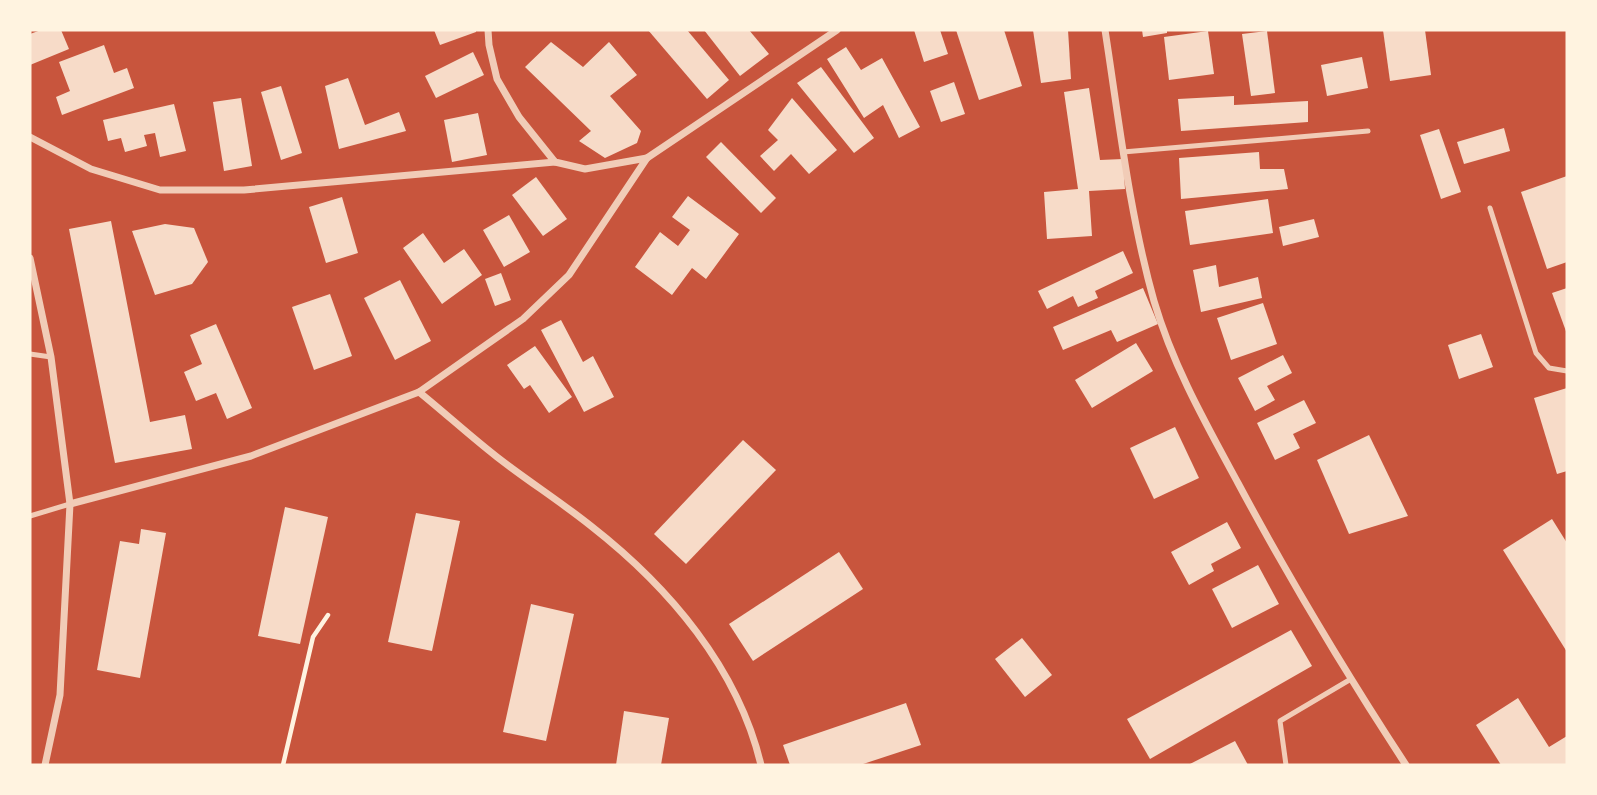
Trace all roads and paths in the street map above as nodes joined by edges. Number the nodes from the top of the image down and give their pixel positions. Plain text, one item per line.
1 (488, 30) edge
2 (820, 30) edge
3 (837, 30) edge
4 (1105, 30) edge
5 (824, 39) junction
6 (1368, 131) dead end
7 (30, 137) edge
8 (1124, 152) junction
9 (648, 158) junction
10 (555, 162) junction
11 (1490, 208) dead end
12 (30, 258) edge
13 (30, 354) edge
14 (51, 357) junction
15 (1567, 371) edge
16 (419, 392) junction
17 (70, 504) junction
18 (30, 516) edge
19 (328, 615) dead end
20 (1351, 679) junction
21 (45, 765) edge
22 (283, 765) edge
23 (761, 765) edge
24 (1286, 765) edge
25 (1406, 765) edge

1 - 10 street
2 - 5 lane
3 - 5 street
4 - 8 street
5 - 9 street
6 - 8 lane
7 - 10 street
8 - 20 street
9 - 10 street
9 - 16 street
11 - 15 lane
12 - 14 street
13 - 14 lane
14 - 17 street
16 - 17 street
16 - 23 street
17 - 18 lane
17 - 21 street
19 - 22 path
20 - 24 lane
20 - 25 street

